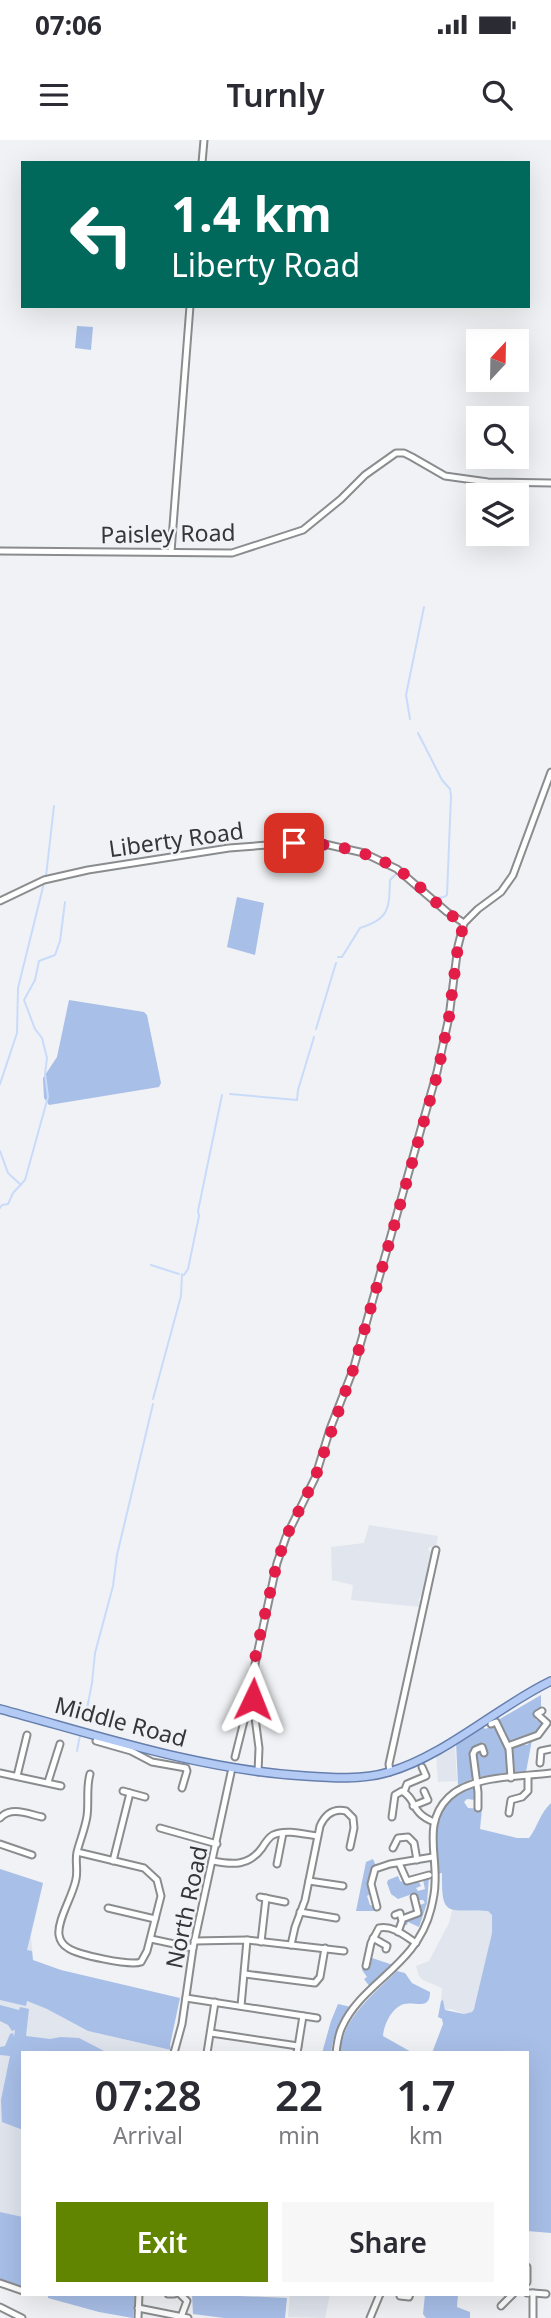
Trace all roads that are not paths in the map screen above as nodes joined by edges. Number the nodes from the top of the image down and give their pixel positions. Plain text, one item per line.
1 (204, 140) edge
2 (202, 161) edge
3 (190, 308) edge
4 (551, 483) edge
5 (0, 551) edge
6 (171, 552) junction
7 (551, 772) edge
8 (0, 901) edge
9 (464, 923) junction
10 (436, 1550) dead end
11 (551, 1681) edge
12 (0, 1709) edge
13 (254, 1710) junction
14 (542, 1711) dead end
15 (491, 1724) dead end
16 (27, 1735) dead end
17 (96, 1741) dead end
18 (60, 1744) dead end
19 (508, 1746) junction
20 (550, 1749) edge
21 (155, 1751) junction
22 (484, 1753) dead end
23 (235, 1757) dead end
24 (152, 1762) junction
25 (540, 1763) dead end
26 (422, 1767) dead end
27 (232, 1768) junction
28 (258, 1772) junction
29 (390, 1772) junction
30 (0, 1773) edge
31 (90, 1773) dead end
32 (551, 1773) edge
33 (17, 1776) junction
34 (528, 1776) junction
35 (511, 1778) junction
36 (48, 1782) junction
37 (477, 1783) junction
38 (61, 1786) dead end
39 (182, 1788) dead end
40 (404, 1791) junction
41 (424, 1791) dead end
42 (145, 1797) dead end
43 (413, 1806) junction
44 (478, 1808) dead end
45 (401, 1812) dead end
46 (509, 1813) dead end
47 (43, 1817) dead end
48 (0, 1818) edge
49 (434, 1822) junction
50 (160, 1828) dead end
51 (283, 1833) junction
52 (317, 1836) junction
53 (0, 1844) edge
54 (217, 1844) junction
55 (350, 1847) dead end
56 (393, 1848) dead end
57 (77, 1852) junction
58 (32, 1855) dead end
59 (433, 1857) junction
60 (417, 1860) junction
61 (113, 1861) junction
62 (213, 1861) junction
63 (398, 1863) junction
64 (277, 1864) dead end
65 (429, 1875) dead end
66 (420, 1878) junction
67 (309, 1881) junction
68 (343, 1886) dead end
69 (422, 1886) dead end
70 (414, 1897) dead end
71 (285, 1902) dead end
72 (377, 1907) dead end
73 (108, 1908) dead end
74 (300, 1912) junction
75 (395, 1915) dead end
76 (336, 1918) dead end
77 (156, 1919) junction
78 (402, 1919) junction
79 (398, 1932) junction
80 (150, 1938) junction
81 (373, 1938) junction
82 (247, 1940) junction
83 (194, 1941) junction
84 (261, 1942) junction
85 (416, 1943) junction
86 (291, 1945) junction
87 (387, 1946) dead end
88 (192, 1948) junction
89 (326, 1948) junction
90 (344, 1951) dead end
91 (366, 1966) dead end
92 (245, 1974) junction
93 (186, 1998) junction
94 (215, 2003) junction
95 (241, 2006) junction
96 (303, 2016) junction
97 (317, 2018) dead end
98 (211, 2033) junction
99 (298, 2049) edge
100 (174, 2051) edge
101 (207, 2051) edge
102 (336, 2051) edge
103 (0, 2283) edge
104 (21, 2290) edge
105 (530, 2293) edge
106 (546, 2294) dead end
107 (139, 2296) edge
108 (183, 2296) edge
109 (379, 2296) edge
110 (511, 2296) edge
111 (501, 2306) dead end
112 (0, 2307) edge
113 (138, 2308) junction
114 (14, 2316) edge
115 (372, 2316) edge
116 (184, 2317) edge
117 (22, 2318) edge
118 (138, 2318) edge
119 (533, 2318) edge

1 - 2 street
3 - 6 street
4 - 6 street, Paisley Road
5 - 6 street, Paisley Road
7 - 9 street
8 - 9 street, Liberty Road
9 - 13 street
10 - 29 street
11 - 29 main road, Middle Road
12 - 21 main road, Middle Road
13 - 23 street
13 - 28 street
14 - 19 street
15 - 19 street
16 - 33 street
17 - 24 street
18 - 36 street
19 - 35 street
20 - 25 street
21 - 24 street
21 - 27 main road, Middle Road
22 - 37 street
24 - 39 street
26 - 40 street
27 - 28 main road, Middle Road
27 - 54 street, North Road
28 - 29 main road, Middle Road
30 - 33 street
31 - 57 street
32 - 34 street
33 - 36 street
34 - 35 street
34 - 46 street
35 - 37 street
36 - 38 street
37 - 44 street
37 - 49 street
40 - 43 street
40 - 45 street
41 - 43 street
42 - 61 street
43 - 49 street
47 - 48 street
49 - 59 street
50 - 54 street
51 - 52 street
51 - 62 street
51 - 64 street
52 - 55 street
52 - 67 street
53 - 58 street
54 - 62 street, North Road
56 - 60 street
57 - 61 street
57 - 80 street
59 - 60 street
59 - 85 street
60 - 63 street
61 - 77 street
62 - 83 street, North Road
63 - 66 street
63 - 72 street
65 - 66 street
66 - 69 street
67 - 68 street
67 - 74 street
70 - 78 street
71 - 84 street
73 - 77 street
74 - 76 street
74 - 86 street
75 - 78 street
77 - 80 street
78 - 79 street
79 - 81 street
79 - 85 street
80 - 88 street
81 - 87 street
81 - 91 street
82 - 83 street
82 - 84 street
82 - 92 street
83 - 88 street, North Road
84 - 86 street
85 - 102 street
86 - 89 street
88 - 93 street, North Road
89 - 90 street
89 - 92 street
92 - 95 street
93 - 94 street
93 - 100 street, North Road
94 - 95 street
94 - 98 street
95 - 96 street
96 - 97 street
96 - 99 street
98 - 99 street
98 - 101 street
103 - 104 street
105 - 106 street
105 - 119 street
107 - 113 street
108 - 116 street
109 - 115 street
110 - 111 street
112 - 114 street
113 - 116 street
113 - 118 street
114 - 117 street

